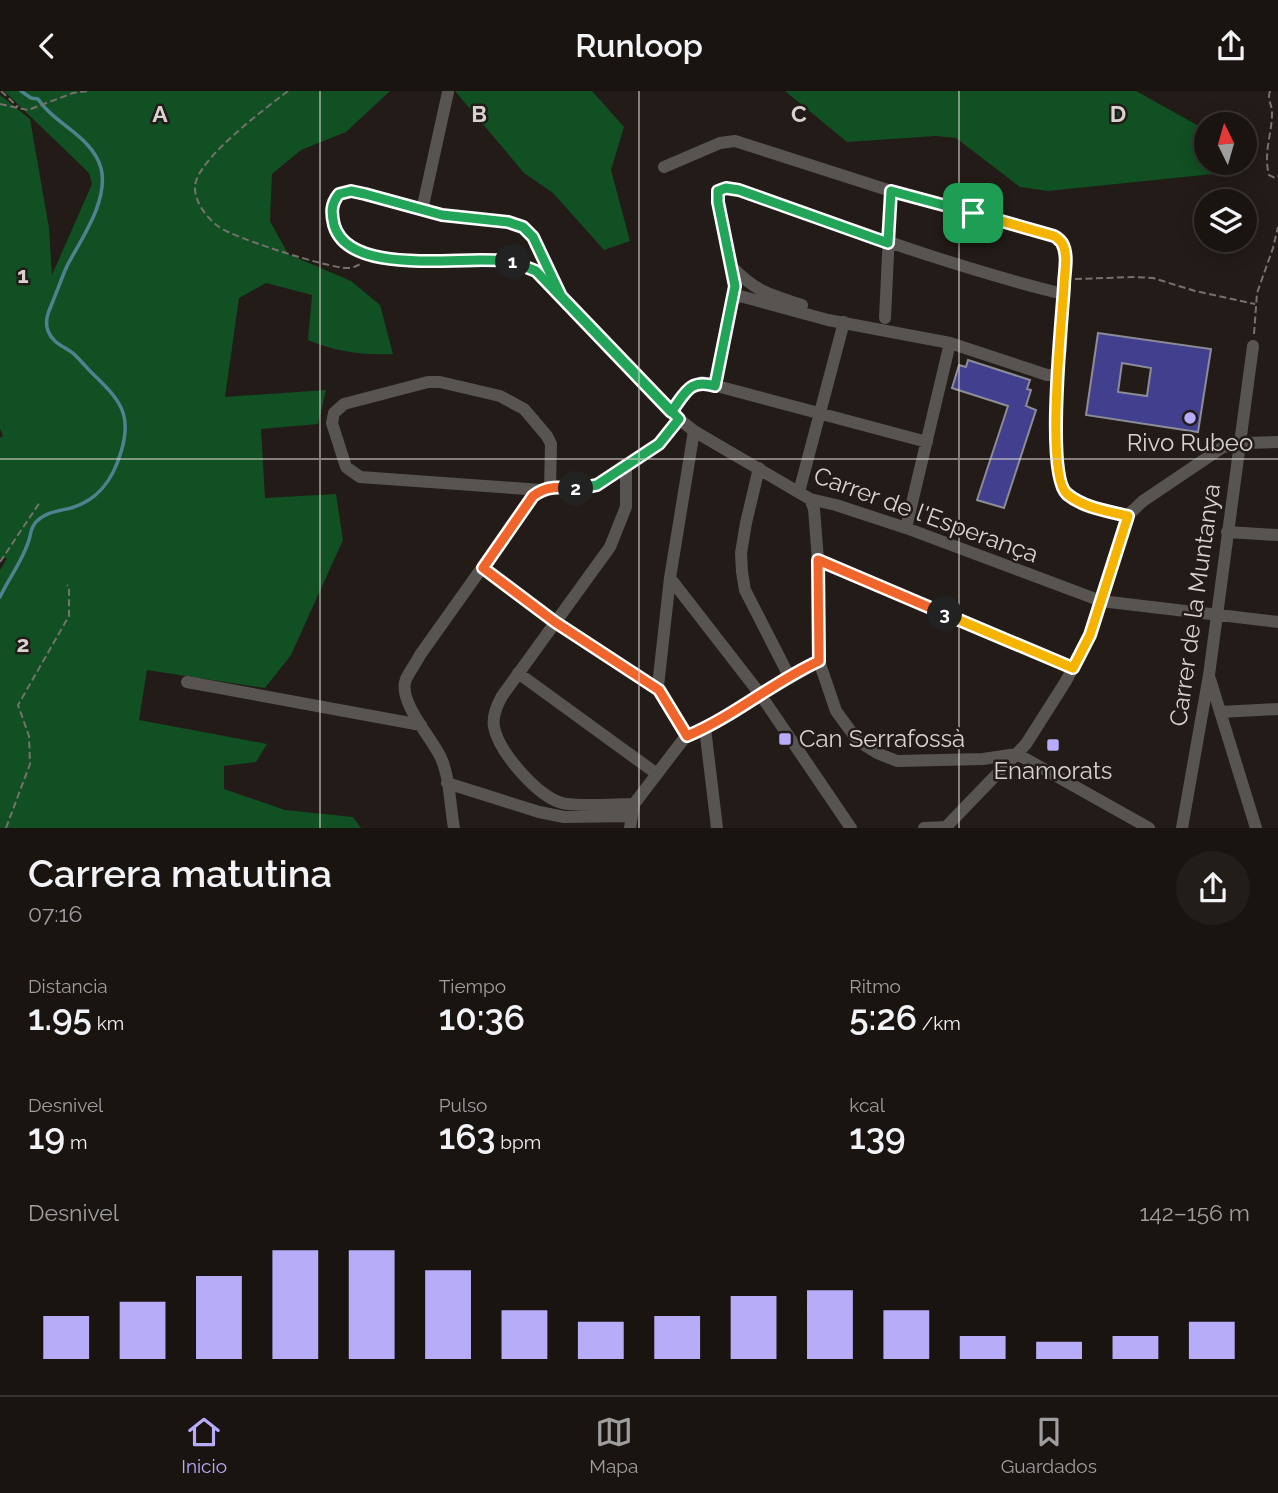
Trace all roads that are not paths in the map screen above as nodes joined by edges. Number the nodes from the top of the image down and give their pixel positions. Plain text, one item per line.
1 (448, 92) edge
2 (664, 167) dead end
3 (891, 191) junction
4 (422, 210) junction
5 (888, 243) junction
6 (732, 267) junction
7 (1063, 294) junction
8 (561, 296) junction
9 (732, 301) junction
10 (884, 319) dead end
11 (844, 322) junction
12 (950, 344) junction
13 (1253, 346) road end
14 (1056, 375) junction
15 (715, 386) junction
16 (820, 414) junction
17 (675, 415) junction
18 (694, 431) junction
19 (927, 442) junction
20 (1278, 442) edge
21 (1238, 444) junction
22 (626, 466) junction
23 (759, 468) junction
24 (545, 489) junction
25 (804, 495) junction
26 (1128, 516) junction
27 (906, 528) junction
28 (1227, 532) junction
29 (1278, 535) edge
30 (818, 560) junction
31 (483, 568) junction
32 (670, 578) junction
33 (1101, 601) junction
34 (1216, 614) junction
35 (555, 622) junction
36 (1278, 622) edge
37 (819, 661) junction
38 (1073, 668) junction
39 (518, 673) junction
40 (1209, 675) junction
41 (790, 678) junction
42 (187, 682) dead end
43 (659, 690) junction
44 (760, 694) junction
45 (1278, 709) edge
46 (1220, 712) junction
47 (421, 725) junction
48 (705, 728) junction
49 (687, 736) junction
50 (1017, 754) junction
51 (657, 774) junction
52 (447, 783) junction
53 (632, 816) edge
54 (946, 827) edge
55 (454, 828) edge
56 (717, 828) edge
57 (851, 828) edge
58 (924, 828) edge
59 (1149, 828) edge
60 (1182, 828) edge
61 (1256, 828) edge

1 - 4 street
2 - 3 street
3 - 5 street
3 - 7 street
4 - 8 street
4 - 8 street, Carrer de l'Esperança
5 - 6 street
5 - 7 street
5 - 10 street
6 - 9 street
6 - 11 street
7 - 14 street
8 - 17 street, Carrer de l'Esperança
9 - 11 street
9 - 15 street
11 - 12 street
11 - 16 street
12 - 14 street
12 - 19 street
13 - 21 street, Carrer de la Muntanya
14 - 26 street
15 - 16 street
15 - 17 street
16 - 19 street
16 - 25 street
17 - 18 street, Carrer de l'Esperança
17 - 22 street
18 - 23 street, Carrer de l'Esperança
18 - 32 street
19 - 27 street
20 - 21 street
21 - 26 street
21 - 28 street, Carrer de la Muntanya
22 - 24 street
22 - 35 street
23 - 25 street, Carrer de l'Esperança
23 - 41 street
24 - 24 street
24 - 31 street
25 - 27 street, Carrer de l'Esperança
25 - 30 street
26 - 33 street
27 - 33 street, Carrer de l'Esperança
28 - 29 street
28 - 34 street, Carrer de la Muntanya
30 - 37 street
30 - 38 street
31 - 35 street
31 - 47 street
32 - 43 street
32 - 44 street
33 - 34 street, Carrer de l'Esperança
33 - 38 street
34 - 36 street, Carrer de l'Esperança
34 - 40 street, Carrer de la Muntanya
35 - 39 street
35 - 43 street
37 - 41 street
37 - 50 street
38 - 50 street
39 - 51 street
39 - 53 street
40 - 46 street
40 - 60 street, Carrer de la Muntanya
41 - 44 street
42 - 47 street
43 - 49 street
44 - 48 street
44 - 57 street
45 - 46 street
46 - 61 street
47 - 52 street
48 - 49 street
48 - 56 street
49 - 51 street
50 - 54 street
50 - 59 street
51 - 53 street
52 - 53 street
52 - 55 street
54 - 58 street

